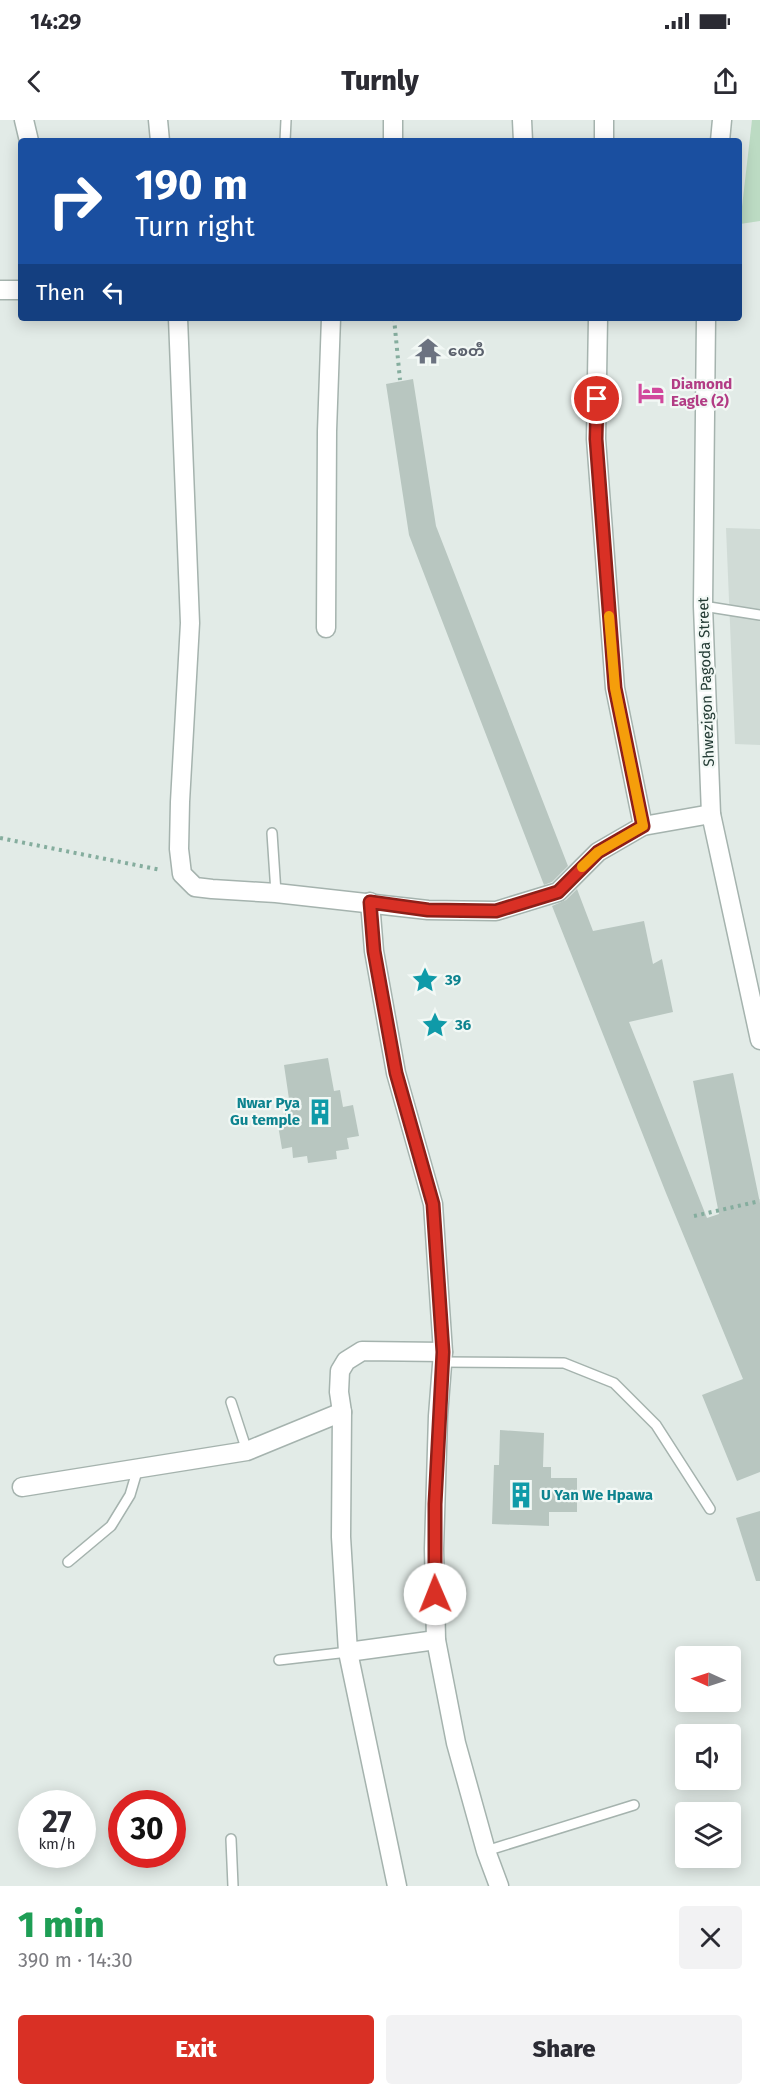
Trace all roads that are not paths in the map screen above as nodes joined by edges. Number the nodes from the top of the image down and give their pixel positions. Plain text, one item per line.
1 (24, 120) edge
2 (158, 120) edge
3 (286, 120) edge
4 (393, 120) edge
5 (522, 120) edge
6 (604, 120) edge
7 (722, 120) edge
8 (27, 138) edge
9 (160, 138) edge
10 (285, 138) edge
11 (393, 138) edge
12 (523, 138) edge
13 (604, 138) edge
14 (720, 138) edge
15 (0, 290) edge
16 (18, 290) edge
17 (178, 321) edge
18 (331, 321) edge
19 (598, 321) edge
20 (706, 321) edge
21 (703, 606) junction
22 (760, 615) edge
23 (326, 628) dead end
24 (711, 814) junction
25 (643, 826) junction
26 (272, 833) dead end
27 (276, 893) junction
28 (370, 902) junction
29 (760, 1040) edge
30 (442, 1357) junction
31 (231, 1402) dead end
32 (342, 1412) junction
33 (247, 1451) junction
34 (138, 1468) junction
35 (22, 1487) dead end
36 (710, 1509) dead end
37 (68, 1562) dead end
38 (436, 1640) junction
39 (348, 1652) junction
40 (279, 1660) dead end
41 (634, 1805) dead end
42 (231, 1839) dead end
43 (486, 1851) junction
44 (233, 1886) edge
45 (397, 1886) edge
46 (499, 1886) edge

1 - 8 street
2 - 9 street
3 - 10 lane
4 - 11 street
5 - 12 street
6 - 13 street
7 - 14 street
15 - 16 street
17 - 27 street
18 - 23 street
19 - 25 street
20 - 21 street, Shwezigon Pagoda Street
21 - 22 lane
21 - 24 street, Shwezigon Pagoda Street
24 - 25 street
24 - 29 street, Shwezigon Pagoda Street
25 - 28 street
26 - 27 lane
27 - 28 street
28 - 30 street
30 - 32 street
30 - 36 lane
30 - 38 street
31 - 33 lane
32 - 33 street
32 - 39 street
33 - 34 street
34 - 35 street
34 - 37 lane
38 - 39 street
38 - 43 street
39 - 40 lane
39 - 45 street
41 - 43 lane
42 - 44 lane
43 - 46 street

